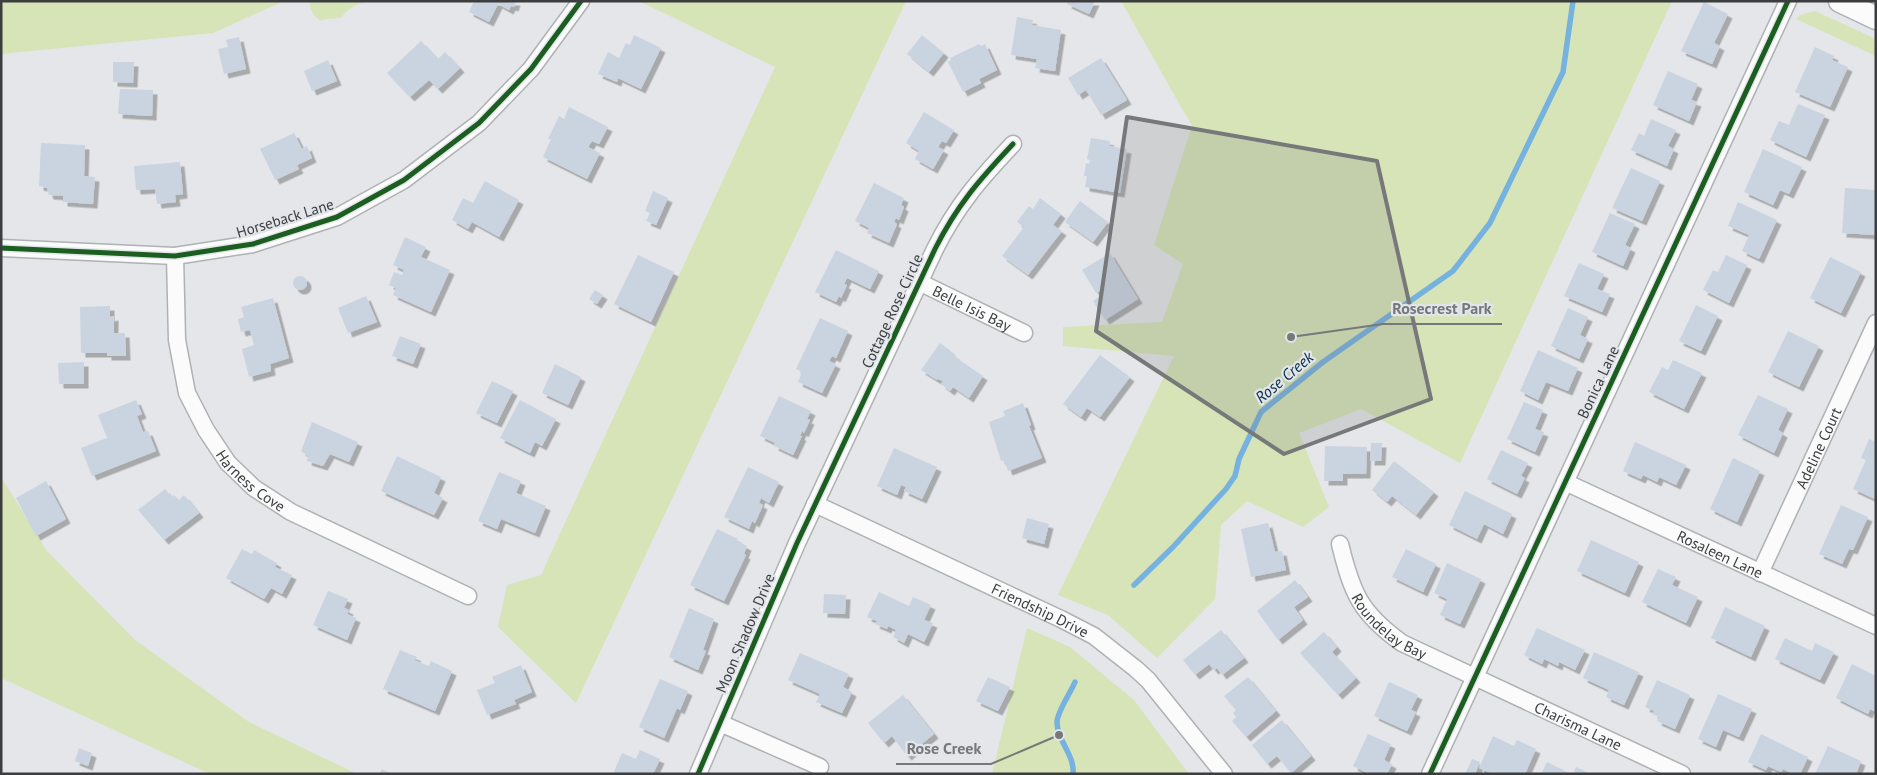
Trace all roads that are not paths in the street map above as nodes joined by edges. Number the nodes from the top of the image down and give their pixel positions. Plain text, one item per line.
1 (582, 1) edge
2 (1788, 1) edge
3 (1840, 1) edge
4 (1876, 18) edge
5 (1013, 144) dead end
6 (1, 248) edge
7 (175, 256) junction
8 (919, 282) junction
9 (1876, 323) edge
10 (1024, 333) dead end
11 (1565, 482) junction
12 (815, 504) junction
13 (1340, 544) dead end
14 (1760, 573) junction
15 (468, 596) dead end
16 (1876, 626) edge
17 (1475, 678) junction
18 (720, 723) junction
19 (820, 767) dead end
20 (698, 774) edge
21 (1224, 774) edge
22 (1430, 774) edge
23 (1682, 774) edge

1 - 7 street, Horseback Lane
2 - 11 street, Bonica Lane
3 - 4 main road
5 - 8 street, Cottage Rose Circle
6 - 7 street, Horseback Lane
7 - 15 street, Harness Cove
8 - 10 street, Belle Isis Bay
8 - 12 street, Cottage Rose Circle
9 - 14 street, Adeline Court
11 - 14 street, Rosaleen Lane
11 - 17 street, Bonica Lane
12 - 18 street, Moon Shadow Drive
12 - 21 street, Friendship Drive
13 - 17 street, Roundelay Bay
14 - 16 street, Rosaleen Lane
17 - 22 street, Bonica Lane
17 - 23 street, Charisma Lane
18 - 19 street
18 - 20 street, Moon Shadow Drive

